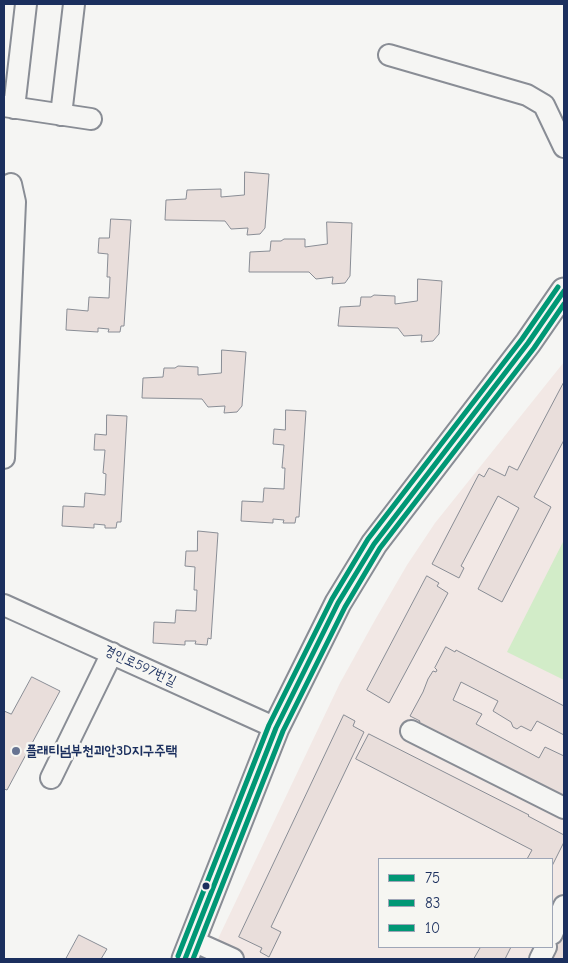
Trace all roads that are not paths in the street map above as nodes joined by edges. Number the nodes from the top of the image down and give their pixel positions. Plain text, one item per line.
1 (26, 4) edge
2 (74, 4) edge
3 (389, 55) dead end
4 (9, 107) edge
5 (61, 115) junction
6 (91, 119) dead end
7 (564, 147) edge
8 (11, 184) dead end
9 (564, 291) edge
10 (4, 458) edge
11 (4, 605) edge
12 (112, 653) junction
13 (276, 728) junction
14 (411, 731) dead end
15 (51, 778) dead end
16 (564, 808) edge
17 (564, 906) edge
18 (553, 932) edge
19 (189, 950) edge
20 (233, 959) edge

1 - 4 lane
2 - 5 lane
3 - 7 lane
4 - 5 lane
5 - 6 lane
8 - 10 lane
9 - 13 main road
11 - 12 lane, 경인로597번길
12 - 13 lane, 경인로597번길
12 - 15 lane
13 - 19 main road
14 - 16 lane
17 - 18 lane
19 - 20 lane

